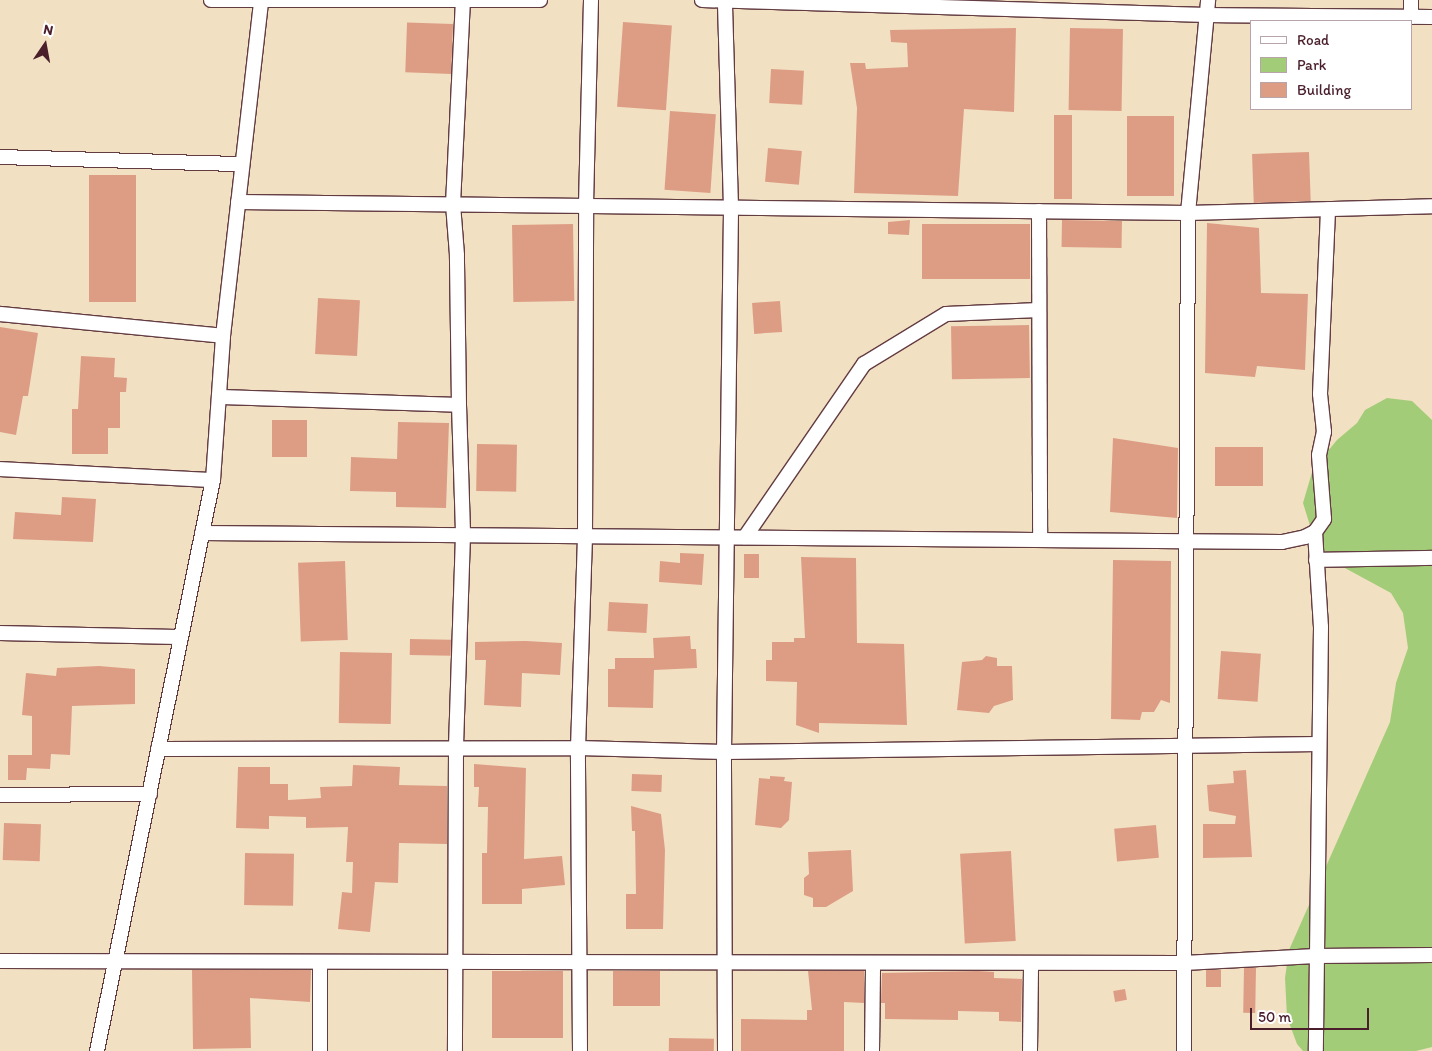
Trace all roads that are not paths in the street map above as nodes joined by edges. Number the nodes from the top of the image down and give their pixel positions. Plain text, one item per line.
1 (211, 0) edge
2 (540, 0) edge
3 (592, 0) edge
4 (702, 0) edge
5 (1208, 0) edge
6 (1411, 0) edge
7 (261, 1) edge
8 (463, 1) junction
9 (725, 1) edge
10 (903, 3) edge
11 (1089, 6) edge
12 (1207, 16) junction
13 (1412, 17) junction
14 (1432, 17) edge
15 (0, 157) edge
16 (242, 164) junction
17 (238, 202) junction
18 (453, 204) junction
19 (586, 205) junction
20 (1432, 206) edge
21 (731, 207) junction
22 (1328, 209) junction
23 (1039, 211) junction
24 (1188, 213) junction
25 (1039, 310) junction
26 (0, 314) edge
27 (223, 336) junction
28 (221, 396) junction
29 (459, 405) junction
30 (0, 469) edge
31 (213, 480) junction
32 (1315, 532) junction
33 (202, 533) junction
34 (464, 535) junction
35 (585, 536) junction
36 (727, 537) junction
37 (745, 537) junction
38 (1040, 539) junction
39 (1184, 539) junction
40 (1432, 558) edge
41 (1316, 560) junction
42 (0, 633) edge
43 (181, 637) junction
44 (1319, 744) junction
45 (1184, 747) junction
46 (456, 748) junction
47 (578, 748) junction
48 (158, 749) junction
49 (724, 752) junction
50 (150, 794) junction
51 (0, 795) edge
52 (1432, 955) edge
53 (1316, 956) junction
54 (0, 961) edge
55 (117, 962) junction
56 (320, 962) junction
57 (455, 962) junction
58 (580, 962) junction
59 (723, 962) junction
60 (873, 963) junction
61 (1031, 963) junction
62 (1184, 964) junction
63 (97, 1051) edge
64 (320, 1051) edge
65 (455, 1051) edge
66 (580, 1051) edge
67 (724, 1051) edge
68 (872, 1051) edge
69 (1030, 1051) edge
70 (1184, 1051) edge
71 (1316, 1051) edge

1 - 7 street
2 - 8 street
3 - 19 street
4 - 9 street
5 - 12 street
6 - 13 street
7 - 8 street
7 - 16 street
8 - 18 street
9 - 10 street
9 - 21 street
10 - 11 street
11 - 12 street
12 - 13 street
12 - 24 street
13 - 14 street
15 - 16 street
16 - 17 street
17 - 18 street
17 - 27 street
18 - 19 street
18 - 29 street
19 - 21 street
19 - 35 street
20 - 22 street
21 - 23 street
21 - 36 street
22 - 24 street
22 - 32 street
23 - 24 street
23 - 25 street
24 - 39 street
25 - 37 street
25 - 38 street
26 - 27 street
27 - 28 street
28 - 29 street
28 - 31 street
29 - 34 street
30 - 31 street
31 - 33 street
32 - 39 street
32 - 41 street
33 - 34 street
33 - 43 street
34 - 35 street
34 - 46 street
35 - 36 street
35 - 47 street
36 - 37 street
36 - 49 street
37 - 38 street
38 - 39 street
39 - 45 street
40 - 41 street
41 - 44 street
42 - 43 street
43 - 48 street
44 - 45 street
44 - 53 street
45 - 49 street
45 - 62 street
46 - 47 street
46 - 48 street
46 - 57 street
47 - 49 street
47 - 58 street
48 - 50 street
49 - 59 street
50 - 51 street
50 - 55 street
52 - 53 street
53 - 62 street
53 - 71 street
54 - 55 street
55 - 56 street
55 - 63 street
56 - 57 street
56 - 64 street
57 - 58 street
57 - 65 street
58 - 59 street
58 - 66 street
59 - 60 street
59 - 67 street
60 - 61 street
60 - 68 street
61 - 62 street
61 - 69 street
62 - 70 street

